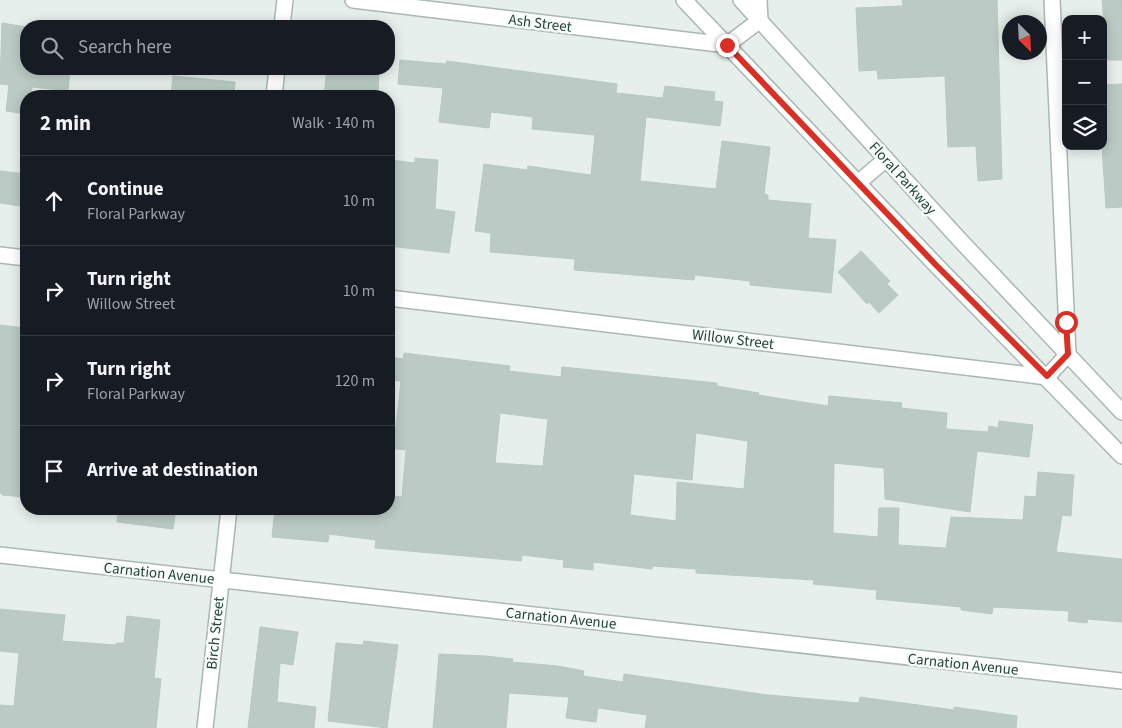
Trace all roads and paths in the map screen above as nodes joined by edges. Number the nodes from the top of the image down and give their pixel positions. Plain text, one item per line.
1 (285, 0) edge
2 (353, 0) edge
3 (684, 0) edge
4 (741, 0) edge
5 (759, 0) edge
6 (1052, 0) edge
7 (283, 20) edge
8 (760, 20) junction
9 (727, 45) junction
10 (276, 75) edge
11 (275, 90) edge
12 (886, 159) junction
13 (858, 183) junction
14 (0, 255) edge
15 (20, 257) edge
16 (395, 299) edge
17 (1068, 354) junction
18 (1047, 376) junction
19 (1122, 412) edge
20 (1122, 456) edge
21 (228, 515) edge
22 (0, 555) edge
23 (221, 580) junction
24 (1122, 682) edge
25 (205, 728) edge

1 - 7 street
2 - 9 street, Ash Street
3 - 9 street
4 - 8 street, Floral Parkway
5 - 8 street
6 - 17 street
8 - 9 street
8 - 12 street, Floral Parkway
9 - 13 street
10 - 11 street
12 - 13 street
12 - 17 street, Floral Parkway
13 - 18 street
14 - 15 street
16 - 18 street, Willow Street
17 - 18 street
17 - 19 street, Floral Parkway
18 - 20 street
21 - 23 street, Birch Street
22 - 23 street, Carnation Avenue
23 - 24 street, Carnation Avenue
23 - 25 street, Birch Street

